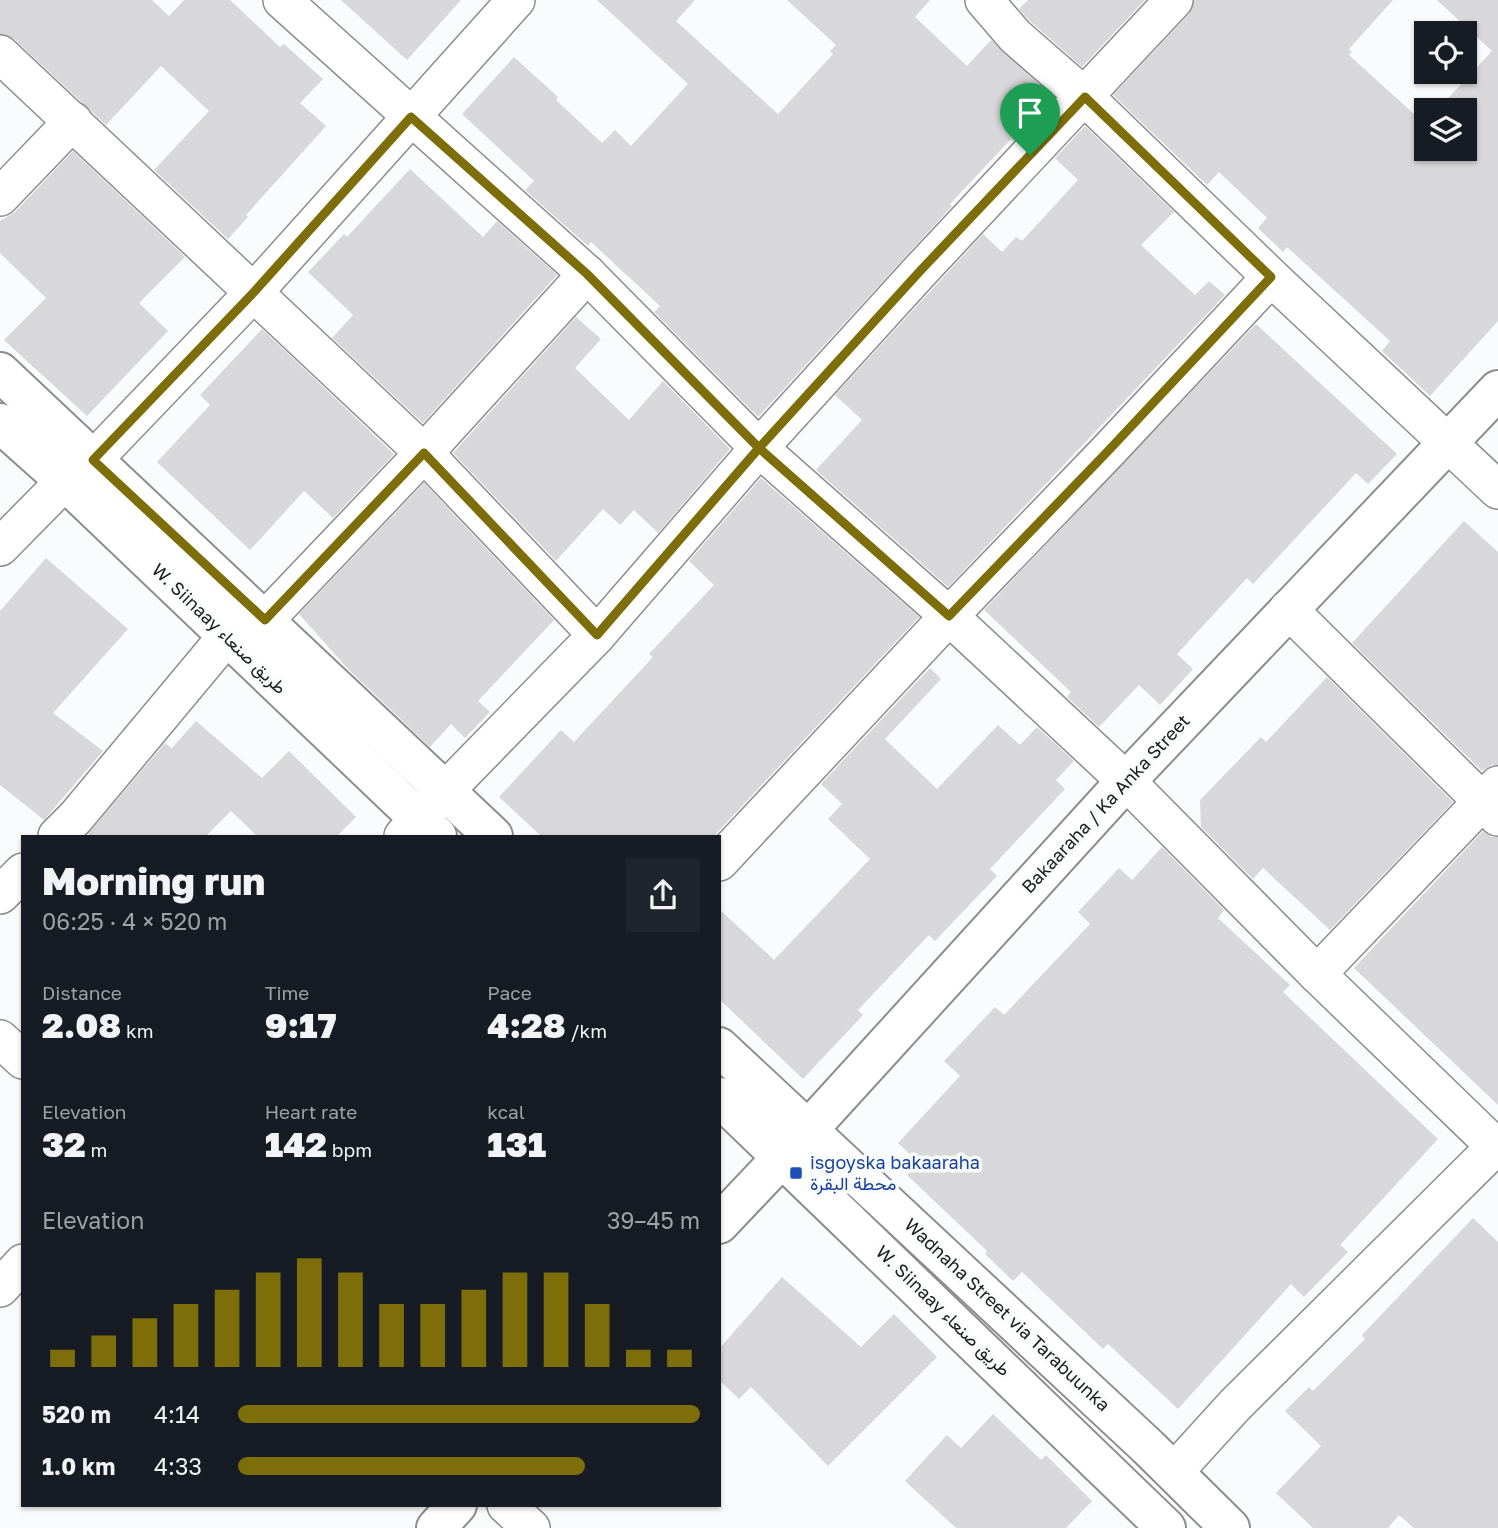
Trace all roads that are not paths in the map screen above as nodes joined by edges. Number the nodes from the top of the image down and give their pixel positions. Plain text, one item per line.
1 (282, 0) edge
2 (516, 0) edge
3 (984, 0) edge
4 (1174, 0) edge
5 (0, 54) edge
6 (1085, 97) junction
7 (411, 117) junction
8 (73, 121) junction
9 (0, 197) edge
10 (587, 274) junction
11 (1271, 277) junction
12 (254, 292) junction
13 (0, 372) edge
14 (1498, 390) edge
15 (0, 423) edge
16 (1448, 441) junction
17 (759, 448) junction
18 (424, 453) junction
19 (79, 471) junction
20 (1498, 490) edge
21 (0, 547) edge
22 (1288, 608) junction
23 (949, 616) junction
24 (265, 620) junction
25 (597, 635) junction
26 (227, 636) junction
27 (1126, 781) junction
28 (445, 791) junction
29 (1493, 801) edge
30 (420, 831) edge
31 (58, 835) edge
32 (492, 835) edge
33 (721, 860) edge
34 (21, 874) edge
35 (0, 895) edge
36 (1317, 974) junction
37 (0, 1039) edge
38 (721, 1049) edge
39 (21, 1058) edge
40 (721, 1098) edge
41 (796, 1143) junction
42 (1497, 1147) edge
43 (721, 1222) edge
44 (21, 1265) edge
45 (0, 1288) edge
46 (1174, 1472) junction
47 (455, 1507) edge
48 (508, 1507) edge
49 (1154, 1524) edge
50 (436, 1528) edge
51 (531, 1528) edge
52 (1230, 1528) edge

1 - 7 street
2 - 7 street
3 - 6 street
4 - 6 street
5 - 8 street
6 - 11 street
6 - 17 street
7 - 10 street
7 - 12 street
8 - 9 street
8 - 12 street
10 - 17 street
10 - 18 street
11 - 16 street
11 - 23 street
12 - 18 street
12 - 19 street
13 - 19 main road
14 - 16 main road, Bakaaraha / Ka Anka Street
15 - 19 main road, W. Siinaay طريق صنعاء
16 - 20 street
16 - 22 main road, Bakaaraha / Ka Anka Street
17 - 23 street
17 - 25 street
18 - 24 street
18 - 25 street
19 - 21 street
19 - 24 main road
19 - 26 main road, W. Siinaay طريق صنعاء
22 - 27 main road, Bakaaraha / Ka Anka Street
22 - 29 street
23 - 27 street
23 - 33 street
24 - 28 main road
25 - 28 street
26 - 30 main road, W. Siinaay طريق صنعاء
26 - 31 street
27 - 36 street
27 - 41 main road, Bakaaraha / Ka Anka Street
28 - 30 street
28 - 32 main road
29 - 36 street
34 - 35 street
36 - 42 street
37 - 39 street
38 - 41 main road, Wadnaha Street via Tarabuunka
40 - 41 main road, W. Siinaay طريق صنعاء
41 - 43 main road, Bakaaraha / Ka Anka Street
41 - 46 main road, Wadnaha Street via Tarabuunka
41 - 49 main road, W. Siinaay طريق صنعاء
42 - 46 street
44 - 45 street
46 - 52 main road, Wadnaha Street via Tarabuunka
47 - 50 main road
48 - 51 street

